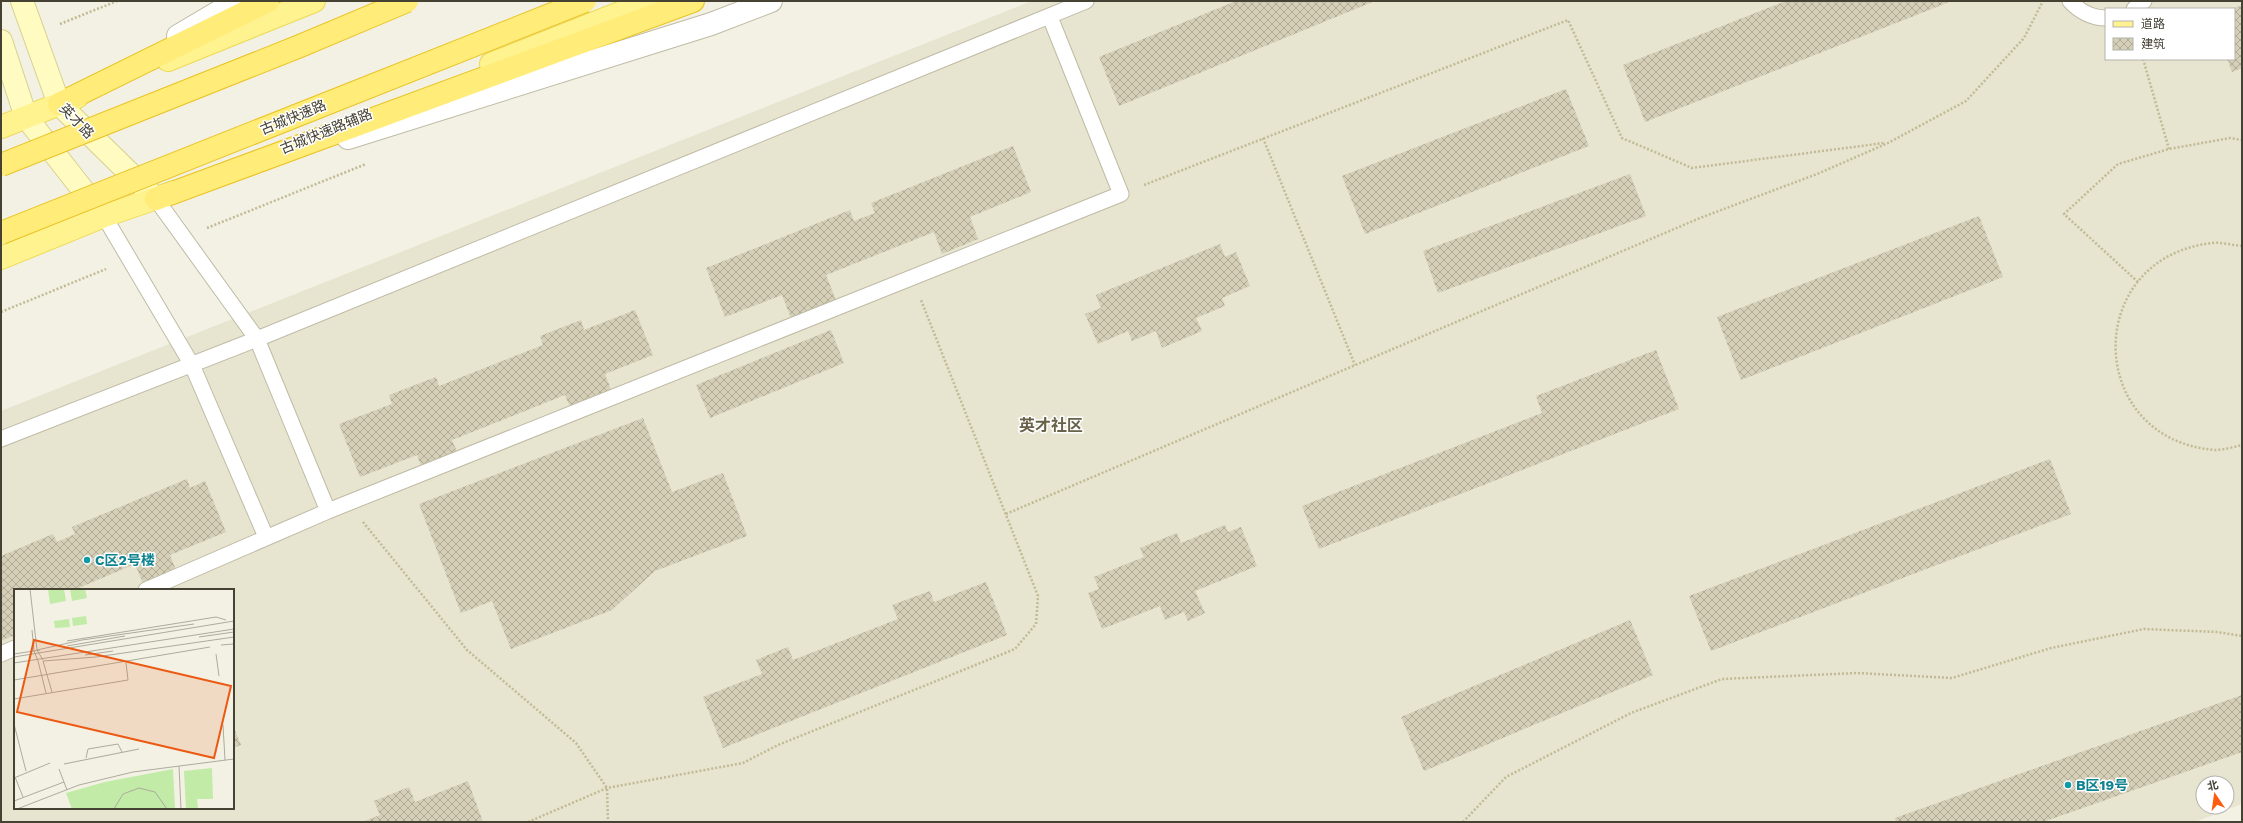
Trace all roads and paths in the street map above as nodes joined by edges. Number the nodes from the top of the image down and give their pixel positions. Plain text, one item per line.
1 (22, 1) edge
2 (237, 1) edge
3 (268, 1) edge
4 (314, 1) edge
5 (407, 1) edge
6 (586, 1) edge
7 (650, 1) edge
8 (693, 1) edge
9 (771, 1) edge
10 (1086, 1) edge
11 (2043, 1) edge
12 (2070, 1) edge
13 (2144, 1) edge
14 (2135, 8) edge
15 (1050, 17) junction
16 (2105, 18) edge
17 (1, 41) edge
18 (2144, 60) edge
19 (59, 104) junction
20 (26, 117) junction
21 (1, 127) edge
22 (1263, 138) junction
23 (2242, 140) edge
24 (1888, 143) junction
25 (2169, 149) junction
26 (367, 164) dead end
27 (1, 165) edge
28 (1121, 194) junction
29 (156, 199) junction
30 (104, 216) junction
31 (1, 233) edge
32 (184, 238) junction
33 (2242, 246) edge
34 (1, 258) edge
35 (130, 260) junction
36 (912, 277) junction
37 (2138, 282) junction
38 (1, 312) edge
39 (257, 339) junction
40 (192, 365) junction
41 (1355, 365) junction
42 (1, 439) edge
43 (2242, 445) edge
44 (348, 504) junction
45 (328, 512) junction
46 (1006, 514) junction
47 (266, 537) junction
48 (148, 589) edge
49 (2242, 636) edge
50 (14, 648) edge
51 (1, 654) edge
52 (607, 788) junction
53 (528, 822) edge
54 (608, 822) edge
55 (1463, 822) edge

1 - 19 main road, 英才路
2 - 19 street
3 - 19 highway
4 - 19 main road
5 - 27 highway, bridge
6 - 31 highway, 古城快速路, bridge
7 - 29 main road, 古城快速路辅路
8 - 29 highway
9 - 29 street
10 - 15 lane
11 - 24 path
12 - 16 lane
13 - 14 lane
15 - 28 lane
15 - 39 lane
17 - 20 main road
18 - 25 path
19 - 20 main road
19 - 29 main road, 英才路
20 - 21 main road
20 - 30 main road
22 - 24 path
22 - 28 path
22 - 41 path
23 - 25 path
24 - 41 path
25 - 37 path
26 - 32 path
28 - 36 lane
29 - 30 main road, 古城快速路辅路
29 - 32 lane
30 - 34 main road, 古城快速路辅路
30 - 35 lane
32 - 39 lane
33 - 37 path
35 - 38 path
35 - 40 lane
36 - 44 lane
36 - 46 path
37 - 43 path
39 - 40 lane
39 - 45 lane
40 - 42 lane
40 - 47 lane
41 - 46 path
44 - 45 lane
44 - 52 path
45 - 47 lane
46 - 52 path
47 - 48 lane
49 - 55 path
50 - 51 lane
52 - 53 path
52 - 54 path

